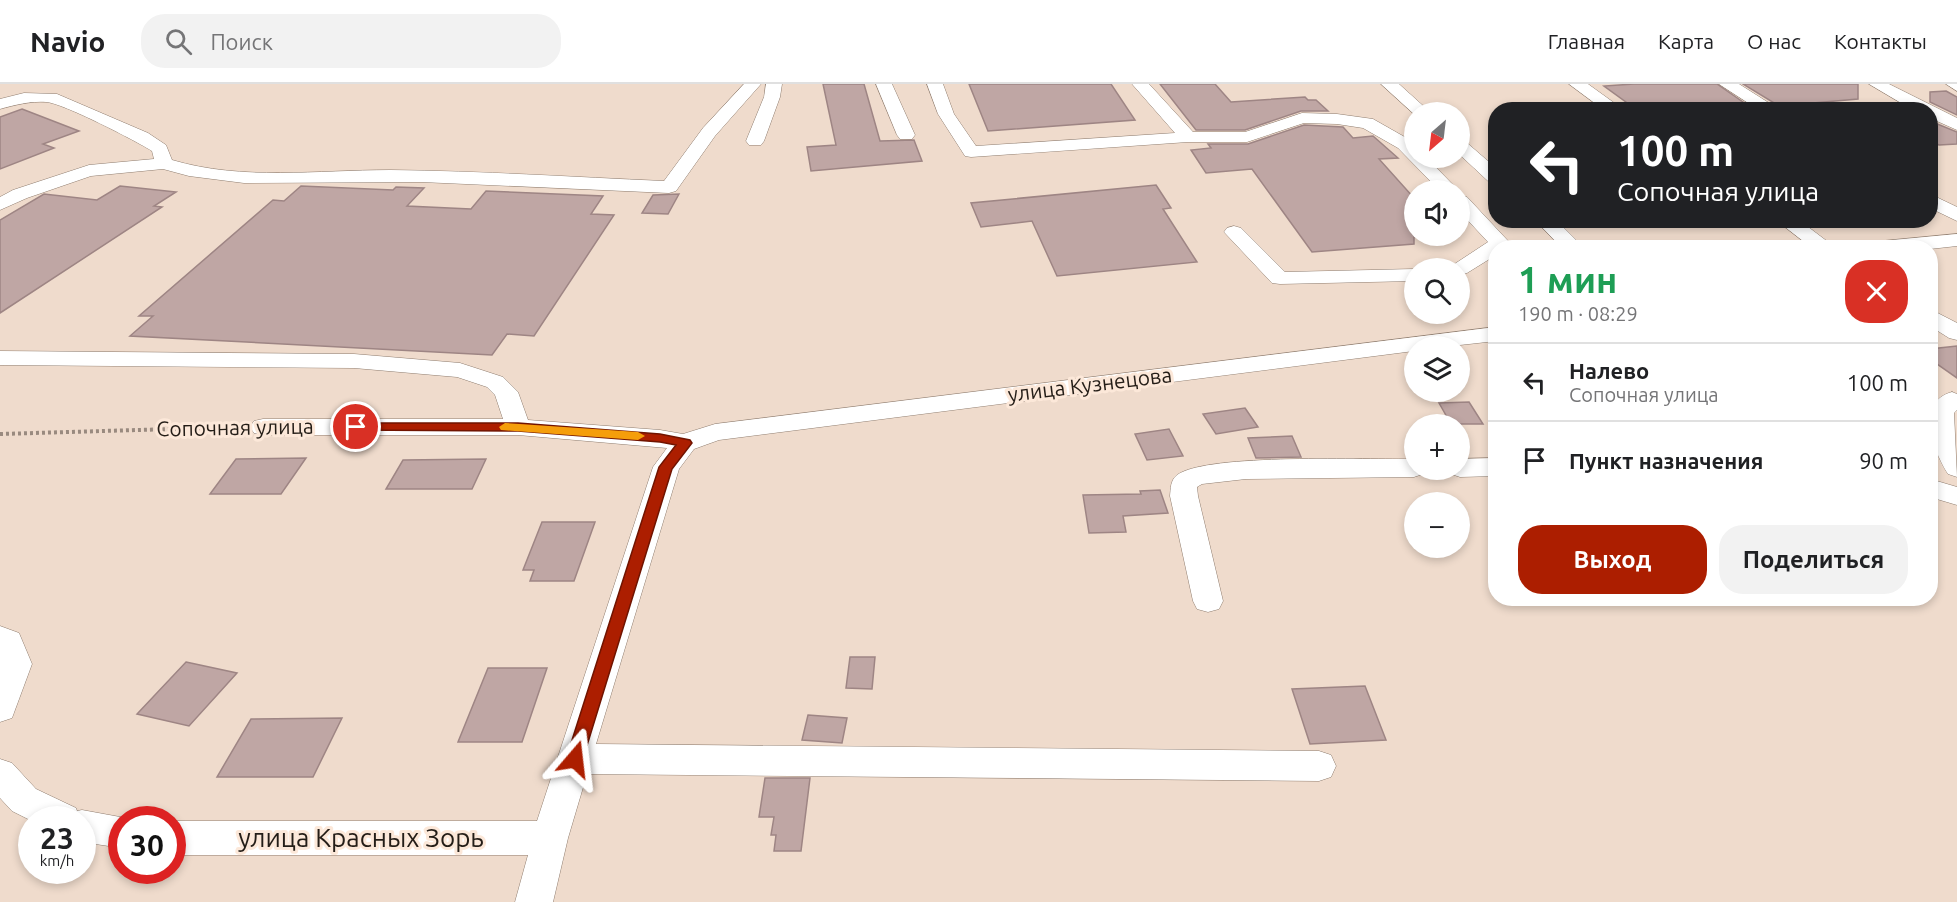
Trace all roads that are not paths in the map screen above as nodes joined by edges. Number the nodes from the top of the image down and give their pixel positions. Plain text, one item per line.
1 (753, 84) edge
2 (774, 84) edge
3 (884, 84) edge
4 (935, 84) edge
5 (1140, 84) edge
6 (1389, 84) edge
7 (1577, 84) edge
8 (1727, 84) edge
9 (1877, 84) edge
10 (1410, 102) edge
11 (1604, 102) edge
12 (1758, 102) edge
13 (1913, 102) edge
14 (0, 104) edge
15 (1938, 115) edge
16 (1957, 125) edge
17 (906, 135) dead end
18 (1188, 137) junction
19 (755, 141) dead end
20 (1404, 144) edge
21 (1470, 155) edge
22 (164, 163) junction
23 (1428, 168) edge
24 (1488, 171) edge
25 (1439, 180) edge
26 (0, 204) edge
27 (1938, 204) edge
28 (1470, 212) edge
29 (1957, 215) edge
30 (1553, 228) edge
31 (1797, 228) edge
32 (1234, 232) dead end
33 (1497, 240) edge
34 (1565, 240) edge
35 (1814, 240) edge
36 (1957, 240) edge
37 (1938, 242) edge
38 (1488, 251) edge
39 (1470, 262) edge
40 (1404, 275) edge
41 (1938, 321) edge
42 (1957, 333) edge
43 (1488, 335) edge
44 (0, 358) edge
45 (1952, 400) dead end
46 (263, 427) road end
47 (518, 427) junction
48 (685, 443) junction
49 (1488, 467) edge
50 (1404, 468) edge
51 (1470, 468) edge
52 (1957, 468) edge
53 (1938, 490) edge
54 (1957, 496) edge
55 (1208, 601) dead end
56 (0, 638) edge
57 (0, 707) edge
58 (575, 759) junction
59 (1318, 766) dead end
60 (0, 774) edge
61 (36, 806) edge
62 (186, 838) edge
63 (550, 838) junction
64 (534, 902) edge

1 - 22 street
2 - 19 street
3 - 17 street
4 - 18 street
5 - 18 street
6 - 10 street
7 - 11 street
8 - 12 street
9 - 13 street
14 - 22 street
15 - 16 street
18 - 20 street
21 - 24 street
22 - 26 street
23 - 25 street
27 - 29 street
28 - 33 street
30 - 34 street
31 - 35 street
32 - 40 street
36 - 37 street
38 - 39 street
41 - 42 street
43 - 48 street, улица Кузнецова
44 - 47 street
45 - 52 street
46 - 47 street, Сопочная улица
47 - 48 street, Сопочная улица
48 - 58 street
49 - 51 street
50 - 55 street
53 - 54 street
56 - 57 street
58 - 59 street
58 - 63 street
60 - 61 street
62 - 63 street, улица Красных Зорь
63 - 64 street

